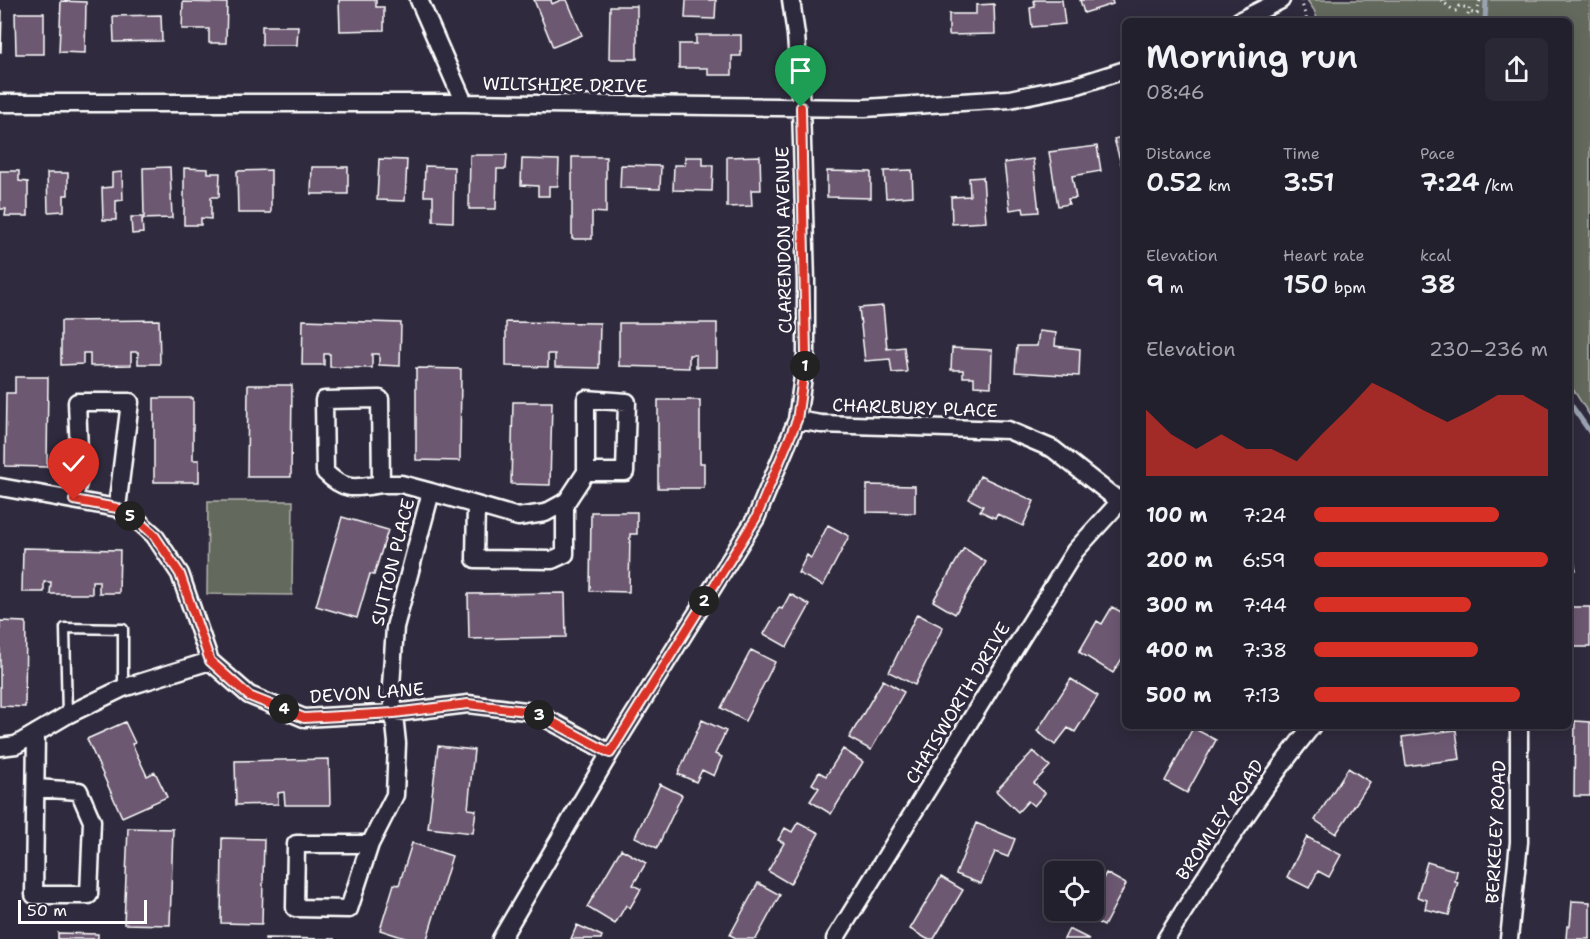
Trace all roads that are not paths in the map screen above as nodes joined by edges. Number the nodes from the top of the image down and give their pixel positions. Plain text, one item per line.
1 (419, 0) edge
2 (791, 0) edge
3 (1281, 0) edge
4 (1245, 18) edge
5 (1122, 71) edge
6 (0, 103) edge
7 (464, 103) junction
8 (801, 107) junction
9 (797, 420) junction
10 (586, 472) junction
11 (381, 484) junction
12 (0, 487) edge
13 (431, 492) junction
14 (1122, 498) edge
15 (74, 500) junction
16 (565, 502) junction
17 (476, 505) junction
18 (117, 508) junction
19 (210, 661) junction
20 (123, 688) junction
21 (394, 713) junction
22 (67, 715) junction
23 (1310, 729) edge
24 (1520, 729) edge
25 (36, 733) junction
26 (0, 747) edge
27 (610, 753) junction
28 (36, 788) junction
29 (370, 844) junction
30 (1509, 938) edge
31 (501, 939) edge
32 (835, 939) edge
33 (1167, 939) edge

1 - 7 street
2 - 8 street, CLARENDON AVENUE
3 - 4 street
5 - 8 street, WILTSHIRE DRIVE
6 - 7 street, WILTSHIRE DRIVE
7 - 8 street, WILTSHIRE DRIVE
8 - 9 street, CLARENDON AVENUE
9 - 14 street, CHARLBURY PLACE
9 - 27 street, CLARENDON AVENUE
10 - 10 street
10 - 16 street
11 - 11 street, SUTTON PLACE
11 - 13 street, SUTTON PLACE
12 - 15 street, DEVON LANE
13 - 17 street, SUTTON PLACE
13 - 21 street, SUTTON PLACE
14 - 32 street, CHATSWORTH DRIVE
15 - 18 street, DEVON LANE
15 - 18 street
16 - 17 street, SUTTON PLACE
16 - 17 street
18 - 19 street, DEVON LANE
19 - 20 street
19 - 21 street, DEVON LANE
20 - 22 street
20 - 22 lane
21 - 27 street, DEVON LANE
21 - 29 street, SUTTON PLACE
22 - 25 street
23 - 33 street, BROMLEY ROAD
24 - 30 street, BERKELEY ROAD
25 - 26 street
25 - 28 street
27 - 31 street, CLARENDON AVENUE
28 - 28 street
29 - 29 street, SUTTON PLACE

